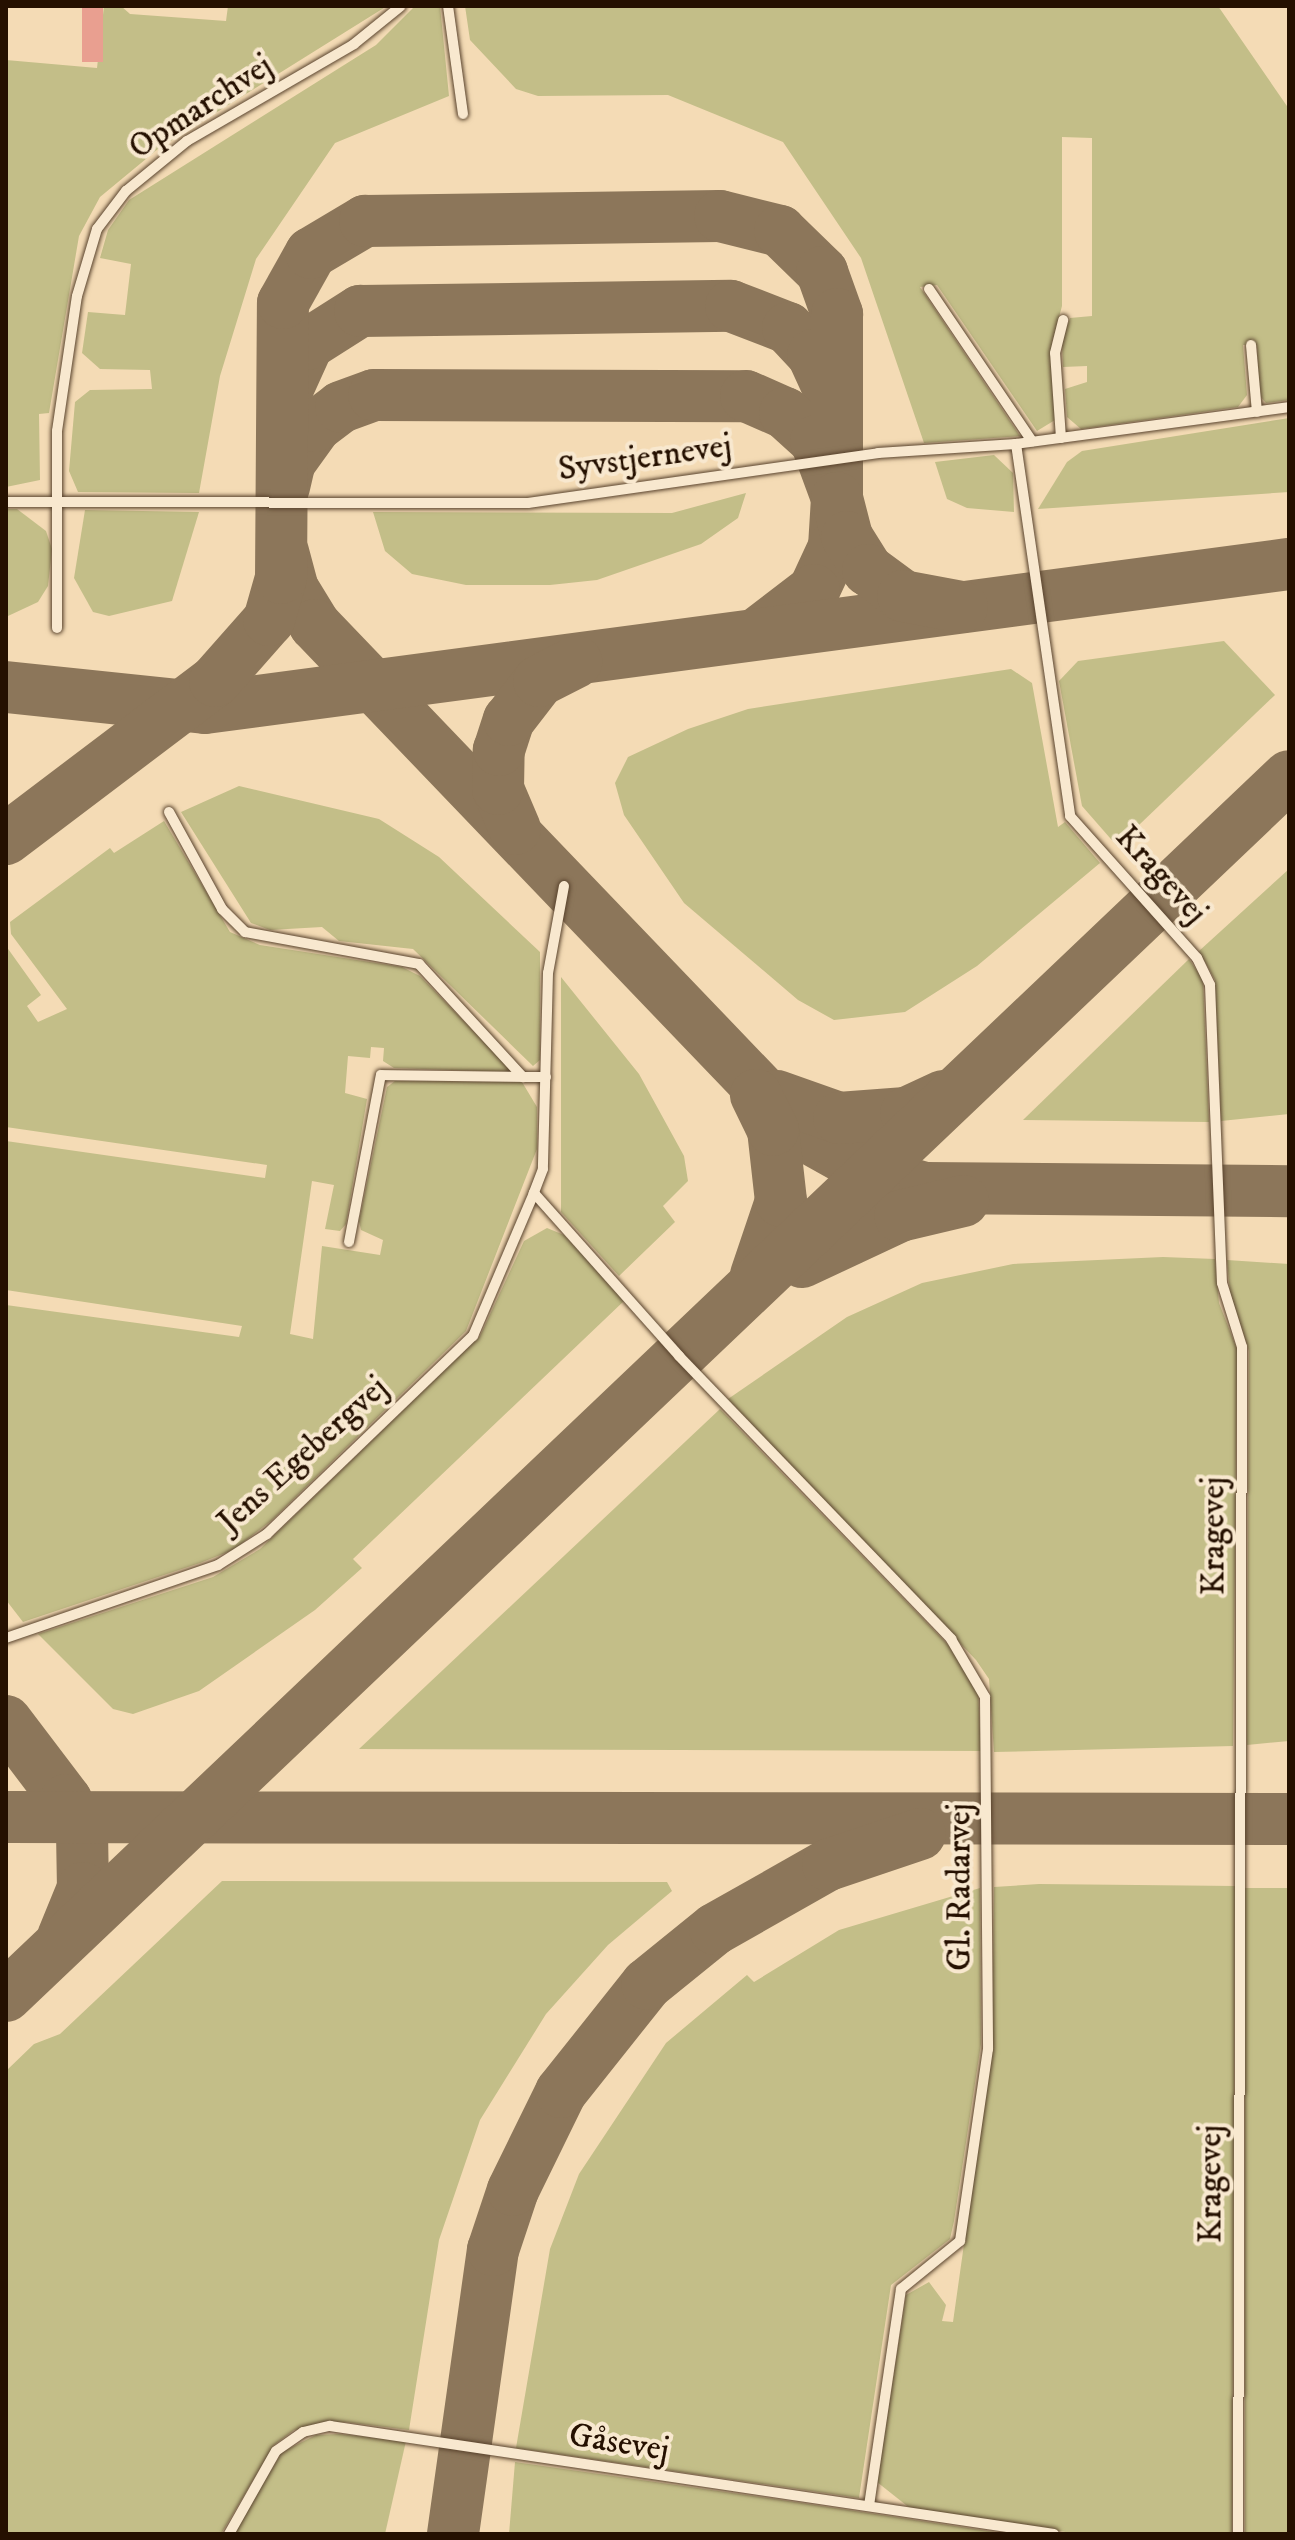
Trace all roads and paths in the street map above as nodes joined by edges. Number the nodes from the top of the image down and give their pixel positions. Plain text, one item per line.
1 (401, 6) edge
2 (448, 6) edge
3 (463, 114) dead end
4 (929, 289) dead end
5 (1063, 320) dead end
6 (1251, 345) dead end
7 (1289, 407) edge
8 (1257, 412) junction
9 (1061, 438) junction
10 (1032, 441) junction
11 (1016, 444) junction
12 (6, 502) edge
13 (56, 502) junction
14 (57, 628) dead end
15 (169, 812) dead end
16 (564, 886) dead end
17 (523, 1077) junction
18 (546, 1077) junction
19 (534, 1193) junction
20 (349, 1242) dead end
21 (6, 1638) edge
22 (869, 2505) junction
23 (229, 2534) edge
24 (1054, 2534) edge
25 (1238, 2534) edge

1 - 13 lane, Opmarchvej
2 - 3 lane
4 - 10 lane
5 - 9 lane
6 - 8 lane
7 - 8 lane, Syvstjernevej
8 - 9 lane, Syvstjernevej
9 - 10 lane, Syvstjernevej
10 - 11 lane, Syvstjernevej
11 - 13 lane, Syvstjernevej
11 - 25 lane, Kragevej
12 - 13 lane, Syvstjernevej
13 - 14 lane, Opmarchvej
15 - 17 lane
16 - 18 lane, Jens Egebergvej
17 - 18 lane
17 - 20 lane
18 - 19 lane, Jens Egebergvej
19 - 21 lane, Jens Egebergvej
19 - 22 lane, Gl. Radarvej
22 - 23 lane, Gåsevej
22 - 24 lane, Gåsevej

